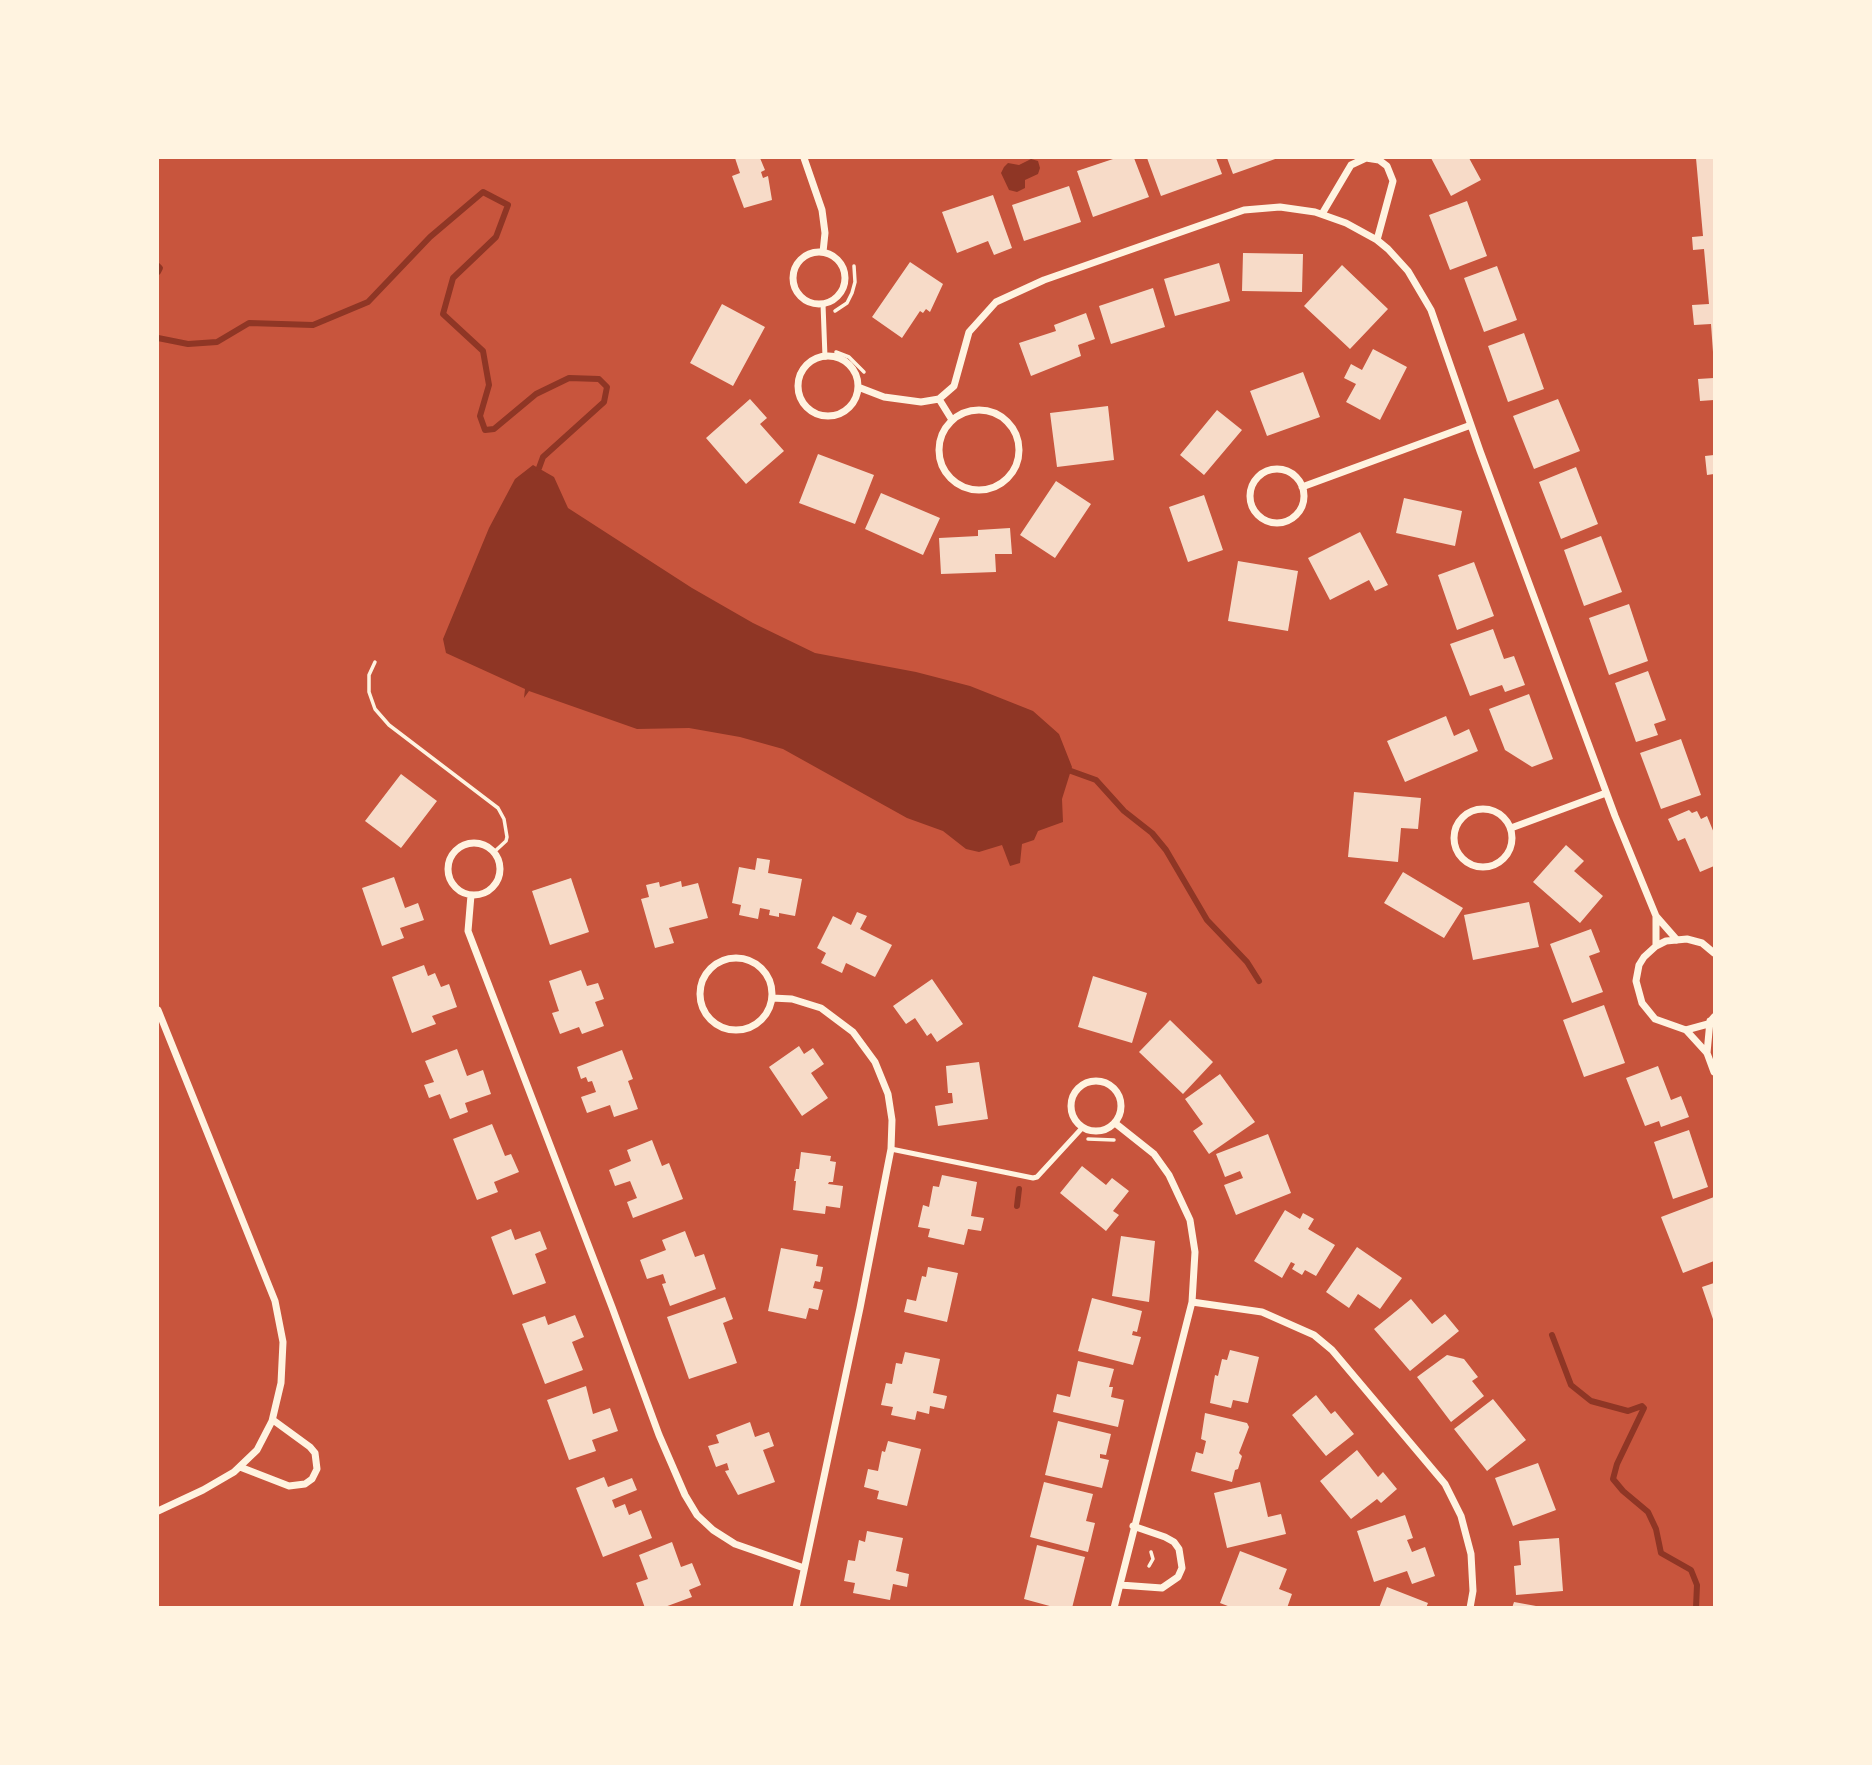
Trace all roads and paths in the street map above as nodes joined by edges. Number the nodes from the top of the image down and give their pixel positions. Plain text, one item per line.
1 (804, 158) edge
2 (1322, 214) junction
3 (1377, 240) junction
4 (823, 252) junction
5 (854, 266) dead end
6 (823, 304) junction
7 (830, 315) dead end
8 (832, 349) dead end
9 (825, 357) junction
10 (864, 372) dead end
11 (858, 387) junction
12 (939, 399) junction
13 (952, 420) junction
14 (1471, 425) junction
15 (1302, 486) junction
16 (375, 662) dead end
17 (1606, 793) junction
18 (1511, 828) junction
19 (493, 853) junction
20 (471, 895) junction
21 (1657, 916) junction
22 (1677, 940) junction
23 (1656, 946) junction
24 (1714, 953) edge
25 (772, 998) junction
26 (158, 1010) edge
27 (1712, 1019) edge
28 (1686, 1030) junction
29 (1707, 1053) junction
30 (1714, 1072) edge
31 (1115, 1123) junction
32 (1083, 1127) junction
33 (891, 1149) junction
34 (1192, 1302) junction
35 (273, 1420) junction
36 (240, 1467) junction
37 (158, 1511) edge
38 (1133, 1527) junction
39 (1151, 1552) dead end
40 (1149, 1566) dead end
41 (804, 1568) junction
42 (1120, 1585) junction
43 (796, 1608) edge
44 (1114, 1608) edge
45 (1470, 1608) edge

1 - 4 street
2 - 3 street
2 - 3 street
2 - 12 street
3 - 14 street
4 - 6 street
4 - 6 street
5 - 7 path
6 - 9 lane
8 - 10 path
9 - 11 street
9 - 11 street
11 - 12 street
12 - 13 street
13 - 13 street
14 - 15 street
14 - 17 street
15 - 15 street
16 - 19 path
17 - 18 street
17 - 21 street
18 - 18 street
19 - 20 street
19 - 20 street
20 - 41 street
21 - 22 street
21 - 23 street
22 - 23 street
22 - 24 street
23 - 28 street
25 - 25 street
25 - 33 street
26 - 35 street
27 - 28 street
27 - 29 street
28 - 29 street
29 - 30 street
31 - 32 street
31 - 32 street
31 - 34 street
32 - 33 lane
33 - 41 street
34 - 38 street
34 - 45 street
35 - 36 street
35 - 36 street
36 - 37 street
38 - 42 street
38 - 42 street
39 - 40 path
41 - 43 street
42 - 44 street

